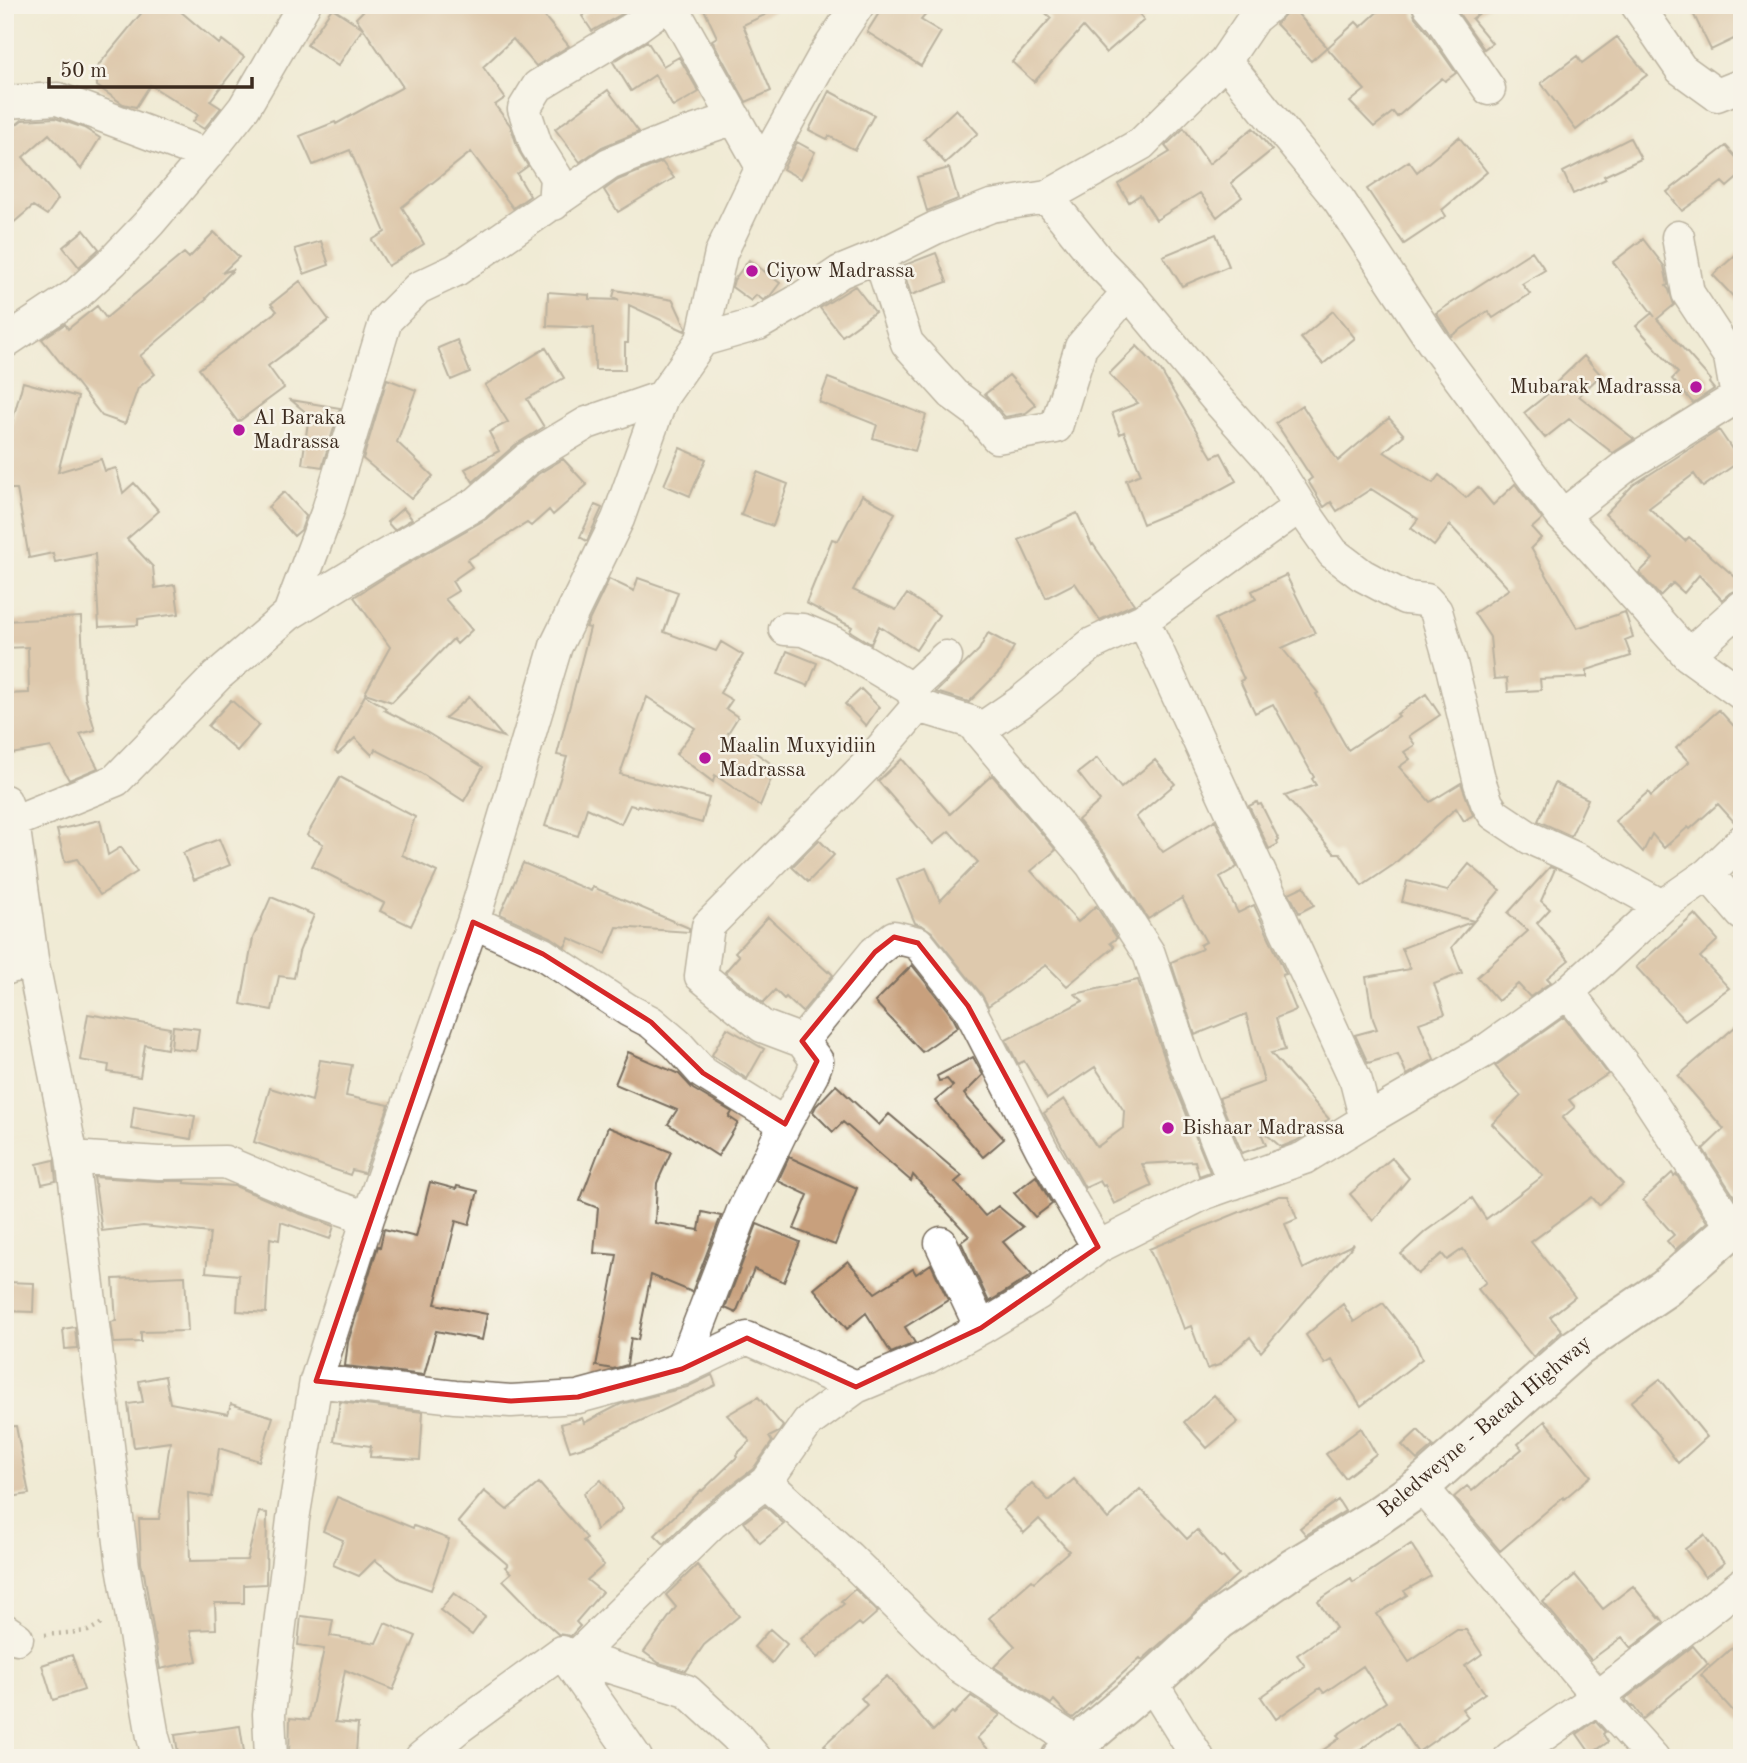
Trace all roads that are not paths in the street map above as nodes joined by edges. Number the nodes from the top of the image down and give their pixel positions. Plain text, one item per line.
1 (304, 5) edge
2 (669, 5) edge
3 (858, 5) edge
4 (1270, 5) edge
5 (1429, 5) edge
6 (1637, 5) edge
7 (1225, 61) junction
8 (1742, 85) edge
9 (1489, 89) dead end
10 (5, 102) edge
11 (735, 118) junction
12 (207, 155) junction
13 (762, 167) junction
14 (1047, 197) junction
15 (554, 204) junction
16 (1678, 237) dead end
17 (879, 256) junction
18 (1128, 292) junction
19 (702, 340) junction
20 (5, 342) edge
21 (1739, 393) edge
22 (662, 397) junction
23 (1300, 506) junction
24 (1562, 516) junction
25 (1742, 607) edge
26 (289, 614) junction
27 (1143, 620) junction
28 (785, 629) dead end
29 (1688, 655) junction
30 (946, 657) dead end
31 (1742, 694) edge
32 (914, 698) junction
33 (978, 731) junction
34 (9, 812) edge
35 (1742, 841) edge
36 (1708, 874) junction
37 (1662, 906) junction
38 (1742, 914) edge
39 (473, 922) junction
40 (19, 964) edge
41 (1568, 992) junction
42 (802, 1041) junction
43 (1366, 1120) junction
44 (785, 1124) junction
45 (72, 1157) junction
46 (1234, 1183) junction
47 (368, 1218) junction
48 (1737, 1226) edge
49 (941, 1243) dead end
50 (1098, 1247) junction
51 (981, 1328) junction
52 (682, 1369) junction
53 (316, 1381) junction
54 (856, 1387) junction
55 (766, 1482) junction
56 (1421, 1486) junction
57 (1742, 1584) edge
58 (569, 1654) junction
59 (1151, 1682) junction
60 (1598, 1697) junction
61 (1070, 1751) edge
62 (159, 1758) edge
63 (271, 1758) edge
64 (421, 1758) edge
65 (636, 1758) edge
66 (755, 1758) edge
67 (1198, 1758) edge
68 (1510, 1758) edge
69 (1653, 1758) edge

1 - 12 street
2 - 11 street
2 - 15 street
3 - 13 street
4 - 7 street
5 - 9 street
6 - 8 street
7 - 14 street
7 - 24 street
10 - 12 street
11 - 13 street
11 - 15 street
12 - 20 street
13 - 19 street
14 - 17 street
14 - 18 street
15 - 26 street
16 - 21 street
17 - 18 street
17 - 19 street
18 - 23 street
19 - 22 street
21 - 24 street
22 - 26 street
22 - 39 street
23 - 27 street
23 - 37 street
24 - 29 street
25 - 29 street
26 - 34 street
27 - 33 street
27 - 43 street
28 - 32 street
29 - 31 street
30 - 32 street
32 - 33 street
32 - 42 street
33 - 46 street
34 - 40 street
35 - 36 street
36 - 37 street
36 - 38 street
37 - 41 street
39 - 44 street
39 - 47 street
40 - 45 street
41 - 43 street
41 - 48 street
42 - 44 street
42 - 50 street
43 - 46 street
44 - 52 street
45 - 47 street
45 - 62 street
46 - 50 street
47 - 53 street
48 - 56 street, Beledweyne - Bacad Highway
49 - 51 street
50 - 51 street
51 - 54 street
52 - 53 street
52 - 54 street
53 - 63 street
54 - 55 street
55 - 58 street
55 - 61 street
56 - 59 street, Beledweyne - Bacad Highway
56 - 60 street
57 - 60 street
58 - 64 street
58 - 65 street
58 - 66 street
59 - 61 street, Beledweyne - Bacad Highway
59 - 67 street
60 - 68 street
60 - 69 street

